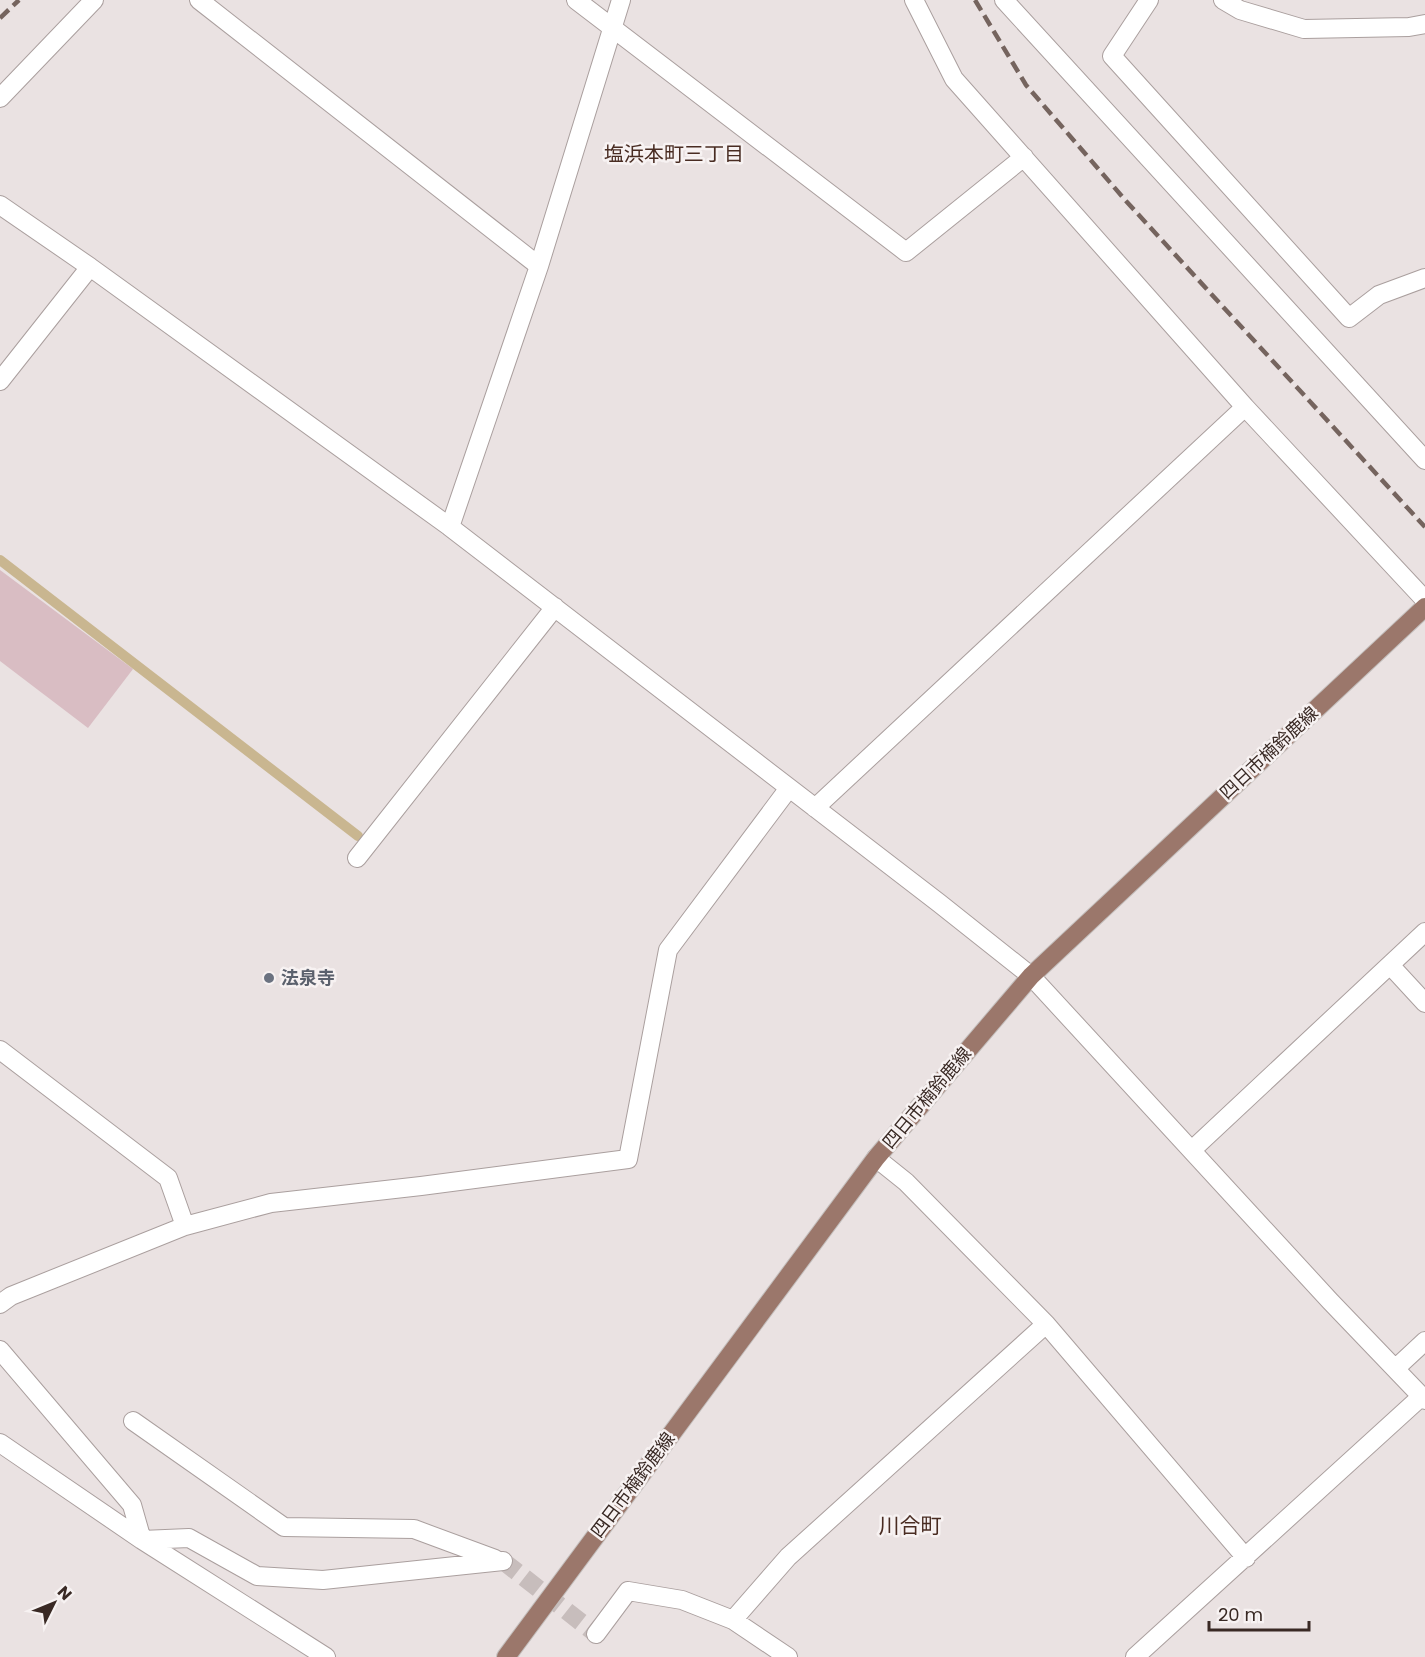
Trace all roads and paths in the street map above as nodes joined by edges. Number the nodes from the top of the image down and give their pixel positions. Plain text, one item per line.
1 (94, 0) edge
2 (199, 0) edge
3 (576, 0) edge
4 (621, 0) edge
5 (914, 0) edge
6 (1004, 0) edge
7 (1149, 0) edge
8 (1223, 0) edge
9 (1425, 24) edge
10 (612, 28) junction
11 (0, 98) edge
12 (1024, 157) junction
13 (0, 205) edge
14 (539, 266) junction
15 (90, 267) junction
16 (1425, 278) edge
17 (0, 381) edge
18 (1245, 407) junction
19 (1425, 460) edge
20 (450, 527) junction
21 (1425, 600) edge
22 (555, 607) junction
23 (1425, 607) edge
24 (789, 788) junction
25 (815, 808) junction
26 (357, 858) dead end
27 (1425, 932) edge
28 (1390, 965) junction
29 (1031, 976) junction
30 (1425, 1003) edge
31 (0, 1050) edge
32 (1193, 1149) junction
33 (876, 1158) junction
34 (185, 1226) junction
35 (0, 1304) edge
36 (1046, 1324) junction
37 (1425, 1341) edge
38 (0, 1350) edge
39 (1396, 1368) junction
40 (1423, 1398) edge
41 (133, 1421) dead end
42 (0, 1443) edge
43 (142, 1540) junction
44 (1246, 1557) junction
45 (733, 1620) junction
46 (596, 1634) dead end
47 (326, 1657) edge
48 (506, 1657) edge
49 (788, 1657) edge
50 (1135, 1657) edge

1 - 11 street
2 - 14 street
3 - 10 street
4 - 10 street
5 - 12 street
6 - 19 street
7 - 16 street
8 - 9 street
10 - 12 street
10 - 14 street
12 - 18 street
13 - 15 street
14 - 20 street
15 - 17 street
15 - 20 street
18 - 21 street
18 - 25 street
20 - 22 street
22 - 24 street
22 - 26 street
23 - 29 main road, 四日市楠鈴鹿線
24 - 25 street
24 - 34 street
25 - 29 street
27 - 28 street
28 - 30 street
28 - 32 street
29 - 32 street
29 - 33 main road, 四日市楠鈴鹿線
31 - 34 street
32 - 39 street
33 - 36 street
33 - 48 main road, 四日市楠鈴鹿線
34 - 35 street
36 - 44 street
36 - 45 street
37 - 39 street
38 - 43 street
39 - 40 street
40 - 44 street
41 - 43 street
42 - 43 street
43 - 47 street
44 - 50 street
45 - 46 street
45 - 49 street

